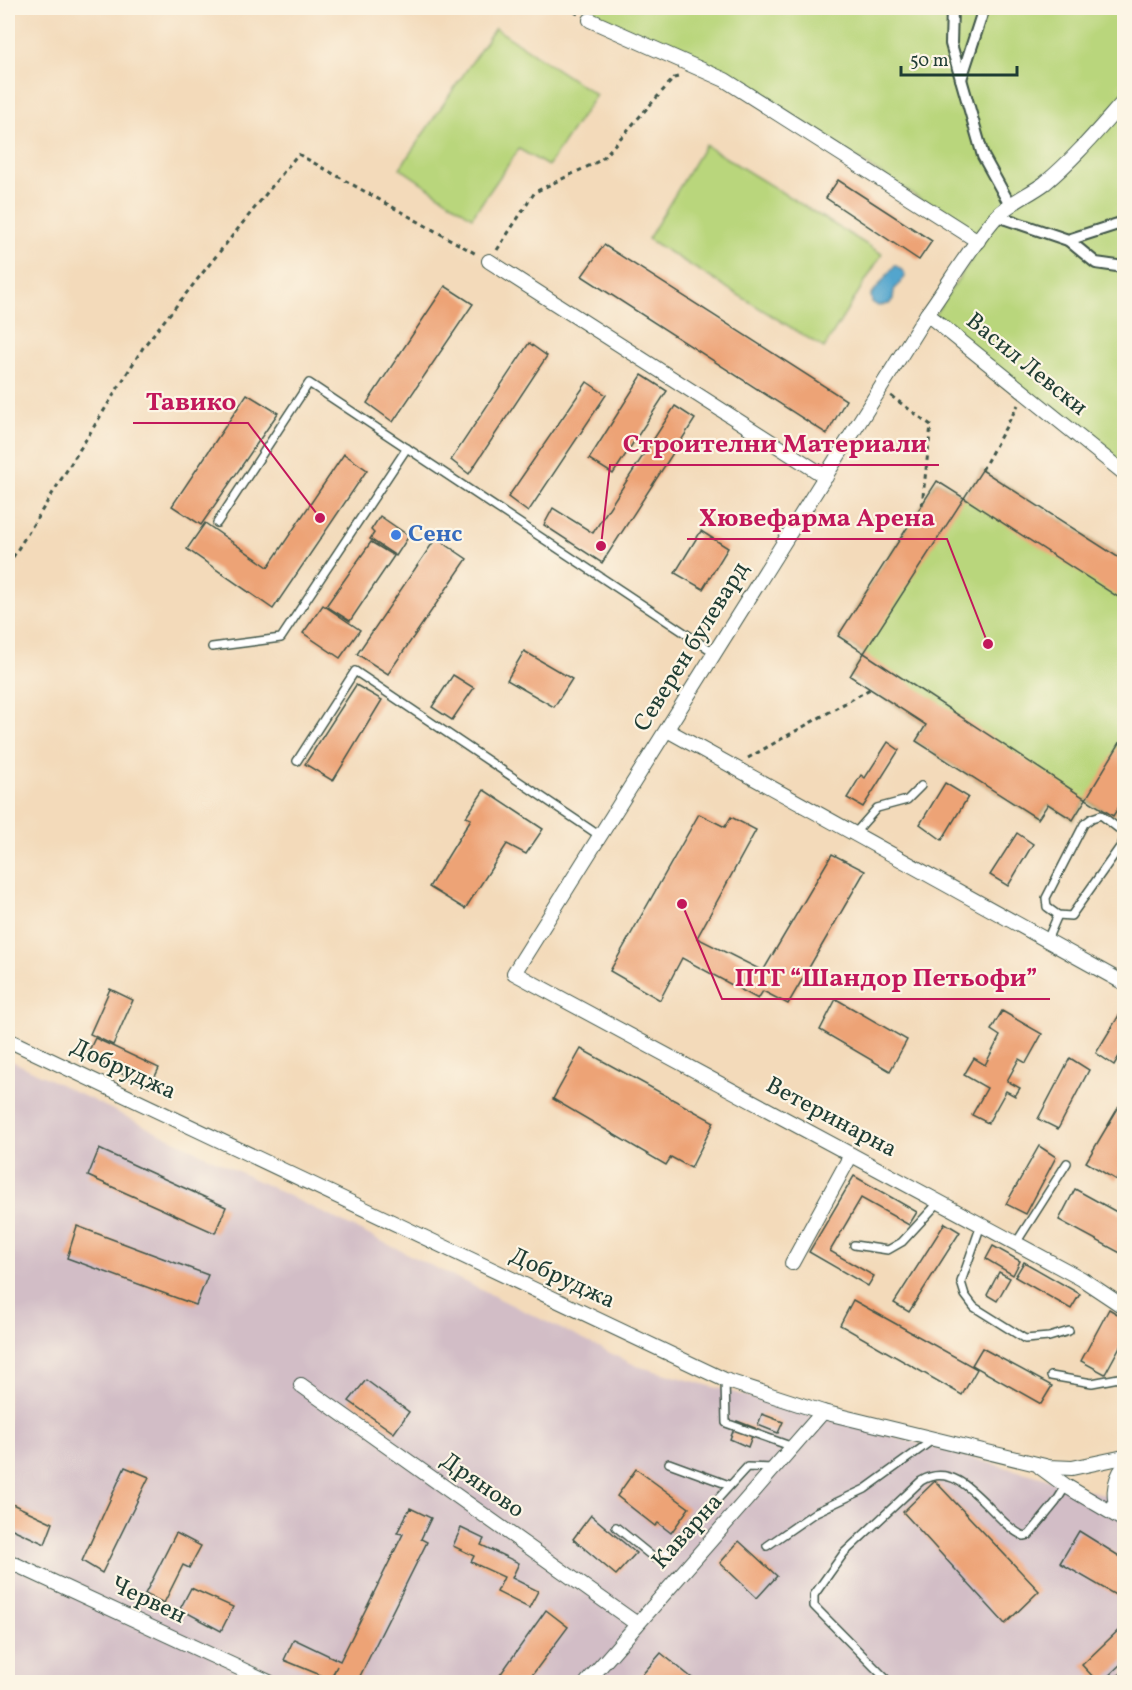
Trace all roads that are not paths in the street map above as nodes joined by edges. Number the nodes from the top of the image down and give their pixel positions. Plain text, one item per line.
1 (952, 8) edge
2 (984, 8) edge
3 (590, 20) dead end
4 (961, 79) junction
5 (1125, 101) edge
6 (1010, 205) junction
7 (997, 216) junction
8 (1125, 222) edge
9 (1068, 240) junction
10 (978, 241) junction
11 (489, 261) road end
12 (1125, 267) edge
13 (927, 314) junction
14 (407, 448) junction
15 (1125, 473) edge
16 (826, 477) junction
17 (217, 523) dead end
18 (212, 647) dead end
19 (715, 653) junction
20 (667, 730) junction
21 (297, 761) dead end
22 (921, 786) dead end
23 (855, 833) junction
24 (1125, 834) edge
25 (600, 836) junction
26 (1123, 844) edge
27 (1058, 915) junction
28 (1047, 940) junction
29 (514, 973) joint
30 (1125, 983) edge
31 (8, 1040) edge
32 (851, 1155) junction
33 (1067, 1163) dead end
34 (939, 1202) junction
35 (981, 1225) junction
36 (1016, 1244) junction
37 (854, 1245) dead end
38 (792, 1263) dead end
39 (1125, 1306) edge
40 (1069, 1331) dead end
41 (1051, 1376) dead end
42 (1125, 1377) edge
43 (725, 1380) junction
44 (301, 1385) dead end
45 (823, 1412) junction
46 (934, 1439) junction
47 (793, 1448) junction
48 (1125, 1457) edge
49 (669, 1463) dead end
50 (1037, 1465) junction
51 (1125, 1466) edge
52 (775, 1468) junction
53 (729, 1485) junction
54 (1066, 1486) junction
55 (1123, 1519) edge
56 (616, 1527) dead end
57 (767, 1546) dead end
58 (8, 1561) edge
59 (637, 1624) junction
60 (269, 1683) edge
61 (587, 1683) edge
62 (889, 1683) edge

1 - 4 street
2 - 4 street
3 - 10 street
4 - 6 street
5 - 6 street, Северен булевард
6 - 7 street, Северен булевард
7 - 9 street
7 - 10 street, Северен булевард
8 - 9 street
9 - 12 street
10 - 13 street, Северен булевард
11 - 16 street
13 - 15 street, Васил Левски
13 - 16 street, Северен булевард
14 - 17 lane
14 - 18 lane
14 - 19 lane
16 - 19 street, Северен булевард
19 - 20 street, Северен булевард
20 - 23 street
20 - 25 street, Северен булевард
21 - 25 lane
22 - 23 lane
23 - 28 street
24 - 26 lane
24 - 27 lane
25 - 29 street, Северен булевард
26 - 27 lane
27 - 28 lane
28 - 30 street
29 - 32 street, Ветеринарна
31 - 43 street, Добруджа
32 - 34 street, Ветеринарна
32 - 38 street
33 - 36 lane
34 - 35 street, Ветеринарна
34 - 37 lane
35 - 36 street, Ветеринарна
35 - 40 lane
36 - 39 street, Ветеринарна
41 - 42 lane
43 - 45 street, Добруджа
43 - 47 lane
44 - 59 street, Дряново
45 - 46 street, Добруджа
45 - 47 street, Каварна
46 - 50 street, Добруджа
46 - 57 lane
47 - 52 street, Каварна
48 - 50 street, Добруджа
49 - 53 lane
50 - 54 street
51 - 55 street
52 - 53 lane
52 - 59 street, Каварна
53 - 56 lane
54 - 55 street
54 - 62 lane
58 - 60 street, Червен
59 - 61 street, Каварна

